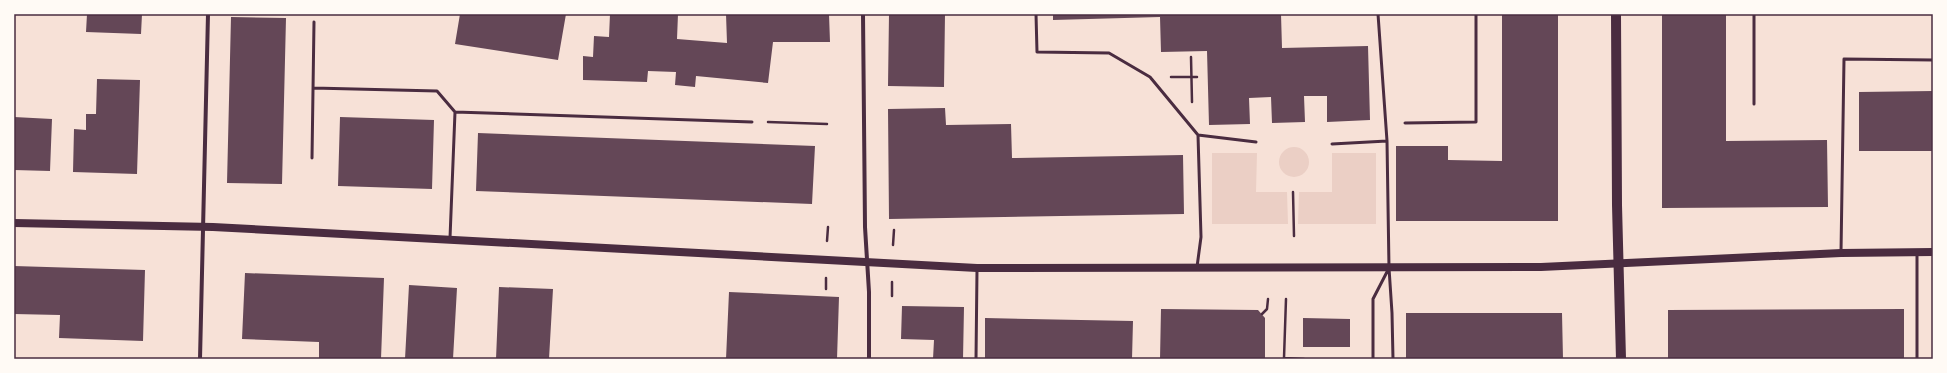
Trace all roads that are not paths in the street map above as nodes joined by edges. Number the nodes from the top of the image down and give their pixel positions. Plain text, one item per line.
1 (208, 14) edge
2 (864, 14) edge
3 (1036, 14) edge
4 (1378, 14) edge
5 (1476, 14) edge
6 (1616, 14) edge
7 (1754, 14) edge
8 (314, 22) dead end
9 (1933, 60) edge
10 (313, 88) junction
11 (1754, 104) dead end
12 (455, 112) junction
13 (752, 122) road end
14 (1405, 123) dead end
15 (1198, 135) junction
16 (1387, 141) junction
17 (1256, 142) dead end
18 (1332, 144) dead end
19 (312, 158) dead end
20 (14, 223) edge
21 (202, 226) junction
22 (450, 238) junction
23 (1917, 252) junction
24 (1933, 252) edge
25 (1841, 253) junction
26 (867, 262) junction
27 (1620, 264) junction
28 (1197, 267) junction
29 (977, 268) junction
30 (1389, 268) junction
31 (200, 359) edge
32 (869, 359) edge
33 (976, 359) edge
34 (1373, 359) edge
35 (1393, 359) edge
36 (1621, 359) edge
37 (1917, 359) edge

1 - 21 street
2 - 26 street
3 - 15 lane
4 - 16 lane
5 - 14 lane
6 - 27 main road
7 - 11 lane
8 - 10 lane
9 - 25 lane
10 - 12 lane
10 - 19 lane
12 - 13 lane
12 - 22 lane
15 - 17 lane
15 - 28 lane
16 - 18 lane
16 - 30 lane
20 - 21 main road
21 - 22 main road
21 - 31 street
22 - 26 main road
23 - 24 main road
23 - 25 main road
23 - 37 lane
25 - 27 main road
26 - 29 main road
26 - 32 street
27 - 30 main road
27 - 36 main road
28 - 29 main road
28 - 30 main road
29 - 33 lane
30 - 34 lane
30 - 35 lane

